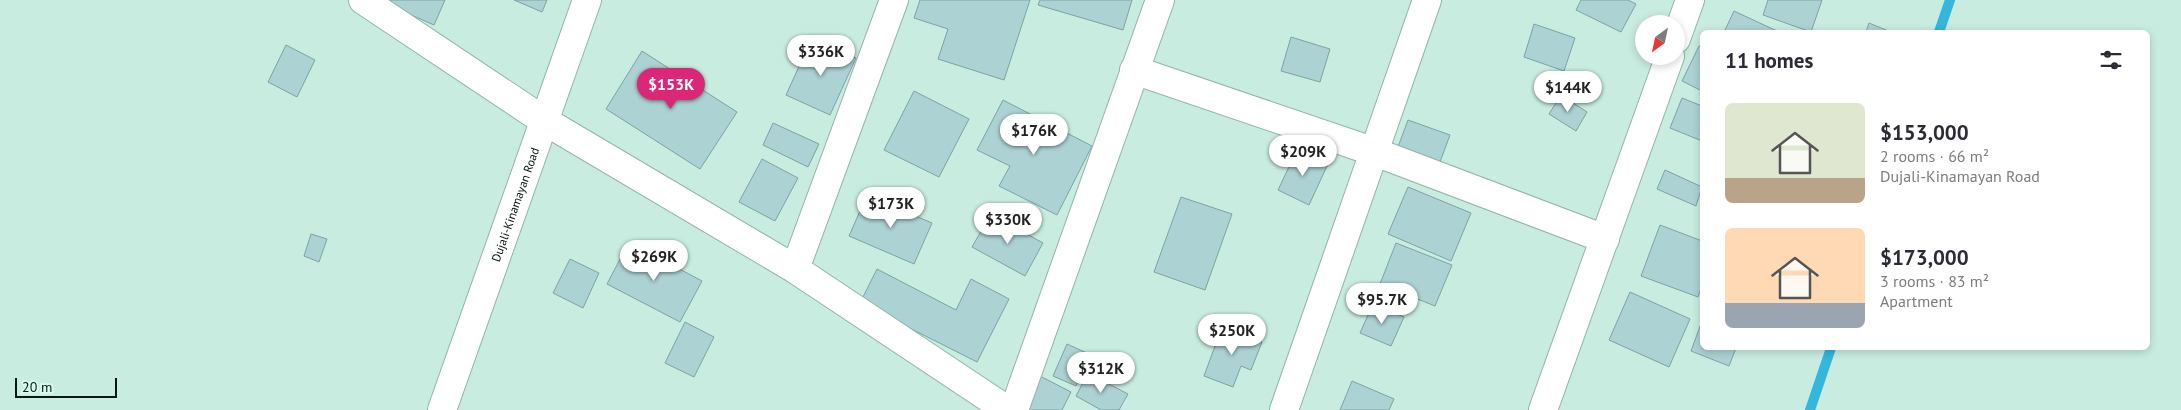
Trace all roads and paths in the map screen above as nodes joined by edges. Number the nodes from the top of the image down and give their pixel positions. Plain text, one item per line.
1 (363, 0) edge
2 (587, 0) edge
3 (894, 0) edge
4 (1160, 0) edge
5 (1427, 0) edge
6 (1690, 0) edge
7 (1685, 15) edge
8 (1667, 65) edge
9 (1134, 70) junction
10 (543, 120) junction
11 (1375, 152) junction
12 (1605, 239) junction
13 (795, 269) junction
14 (442, 410) edge
15 (1007, 410) edge
16 (1014, 410) edge
17 (1284, 410) edge
18 (1543, 410) edge

1 - 10 street
2 - 10 street, Dujali-Kinamayan Road
3 - 13 street
4 - 9 street
5 - 11 street
6 - 7 street
8 - 12 street
9 - 11 street
9 - 16 street
10 - 13 street
10 - 14 street, Dujali-Kinamayan Road
11 - 12 street
11 - 17 street
12 - 18 street
13 - 15 street

